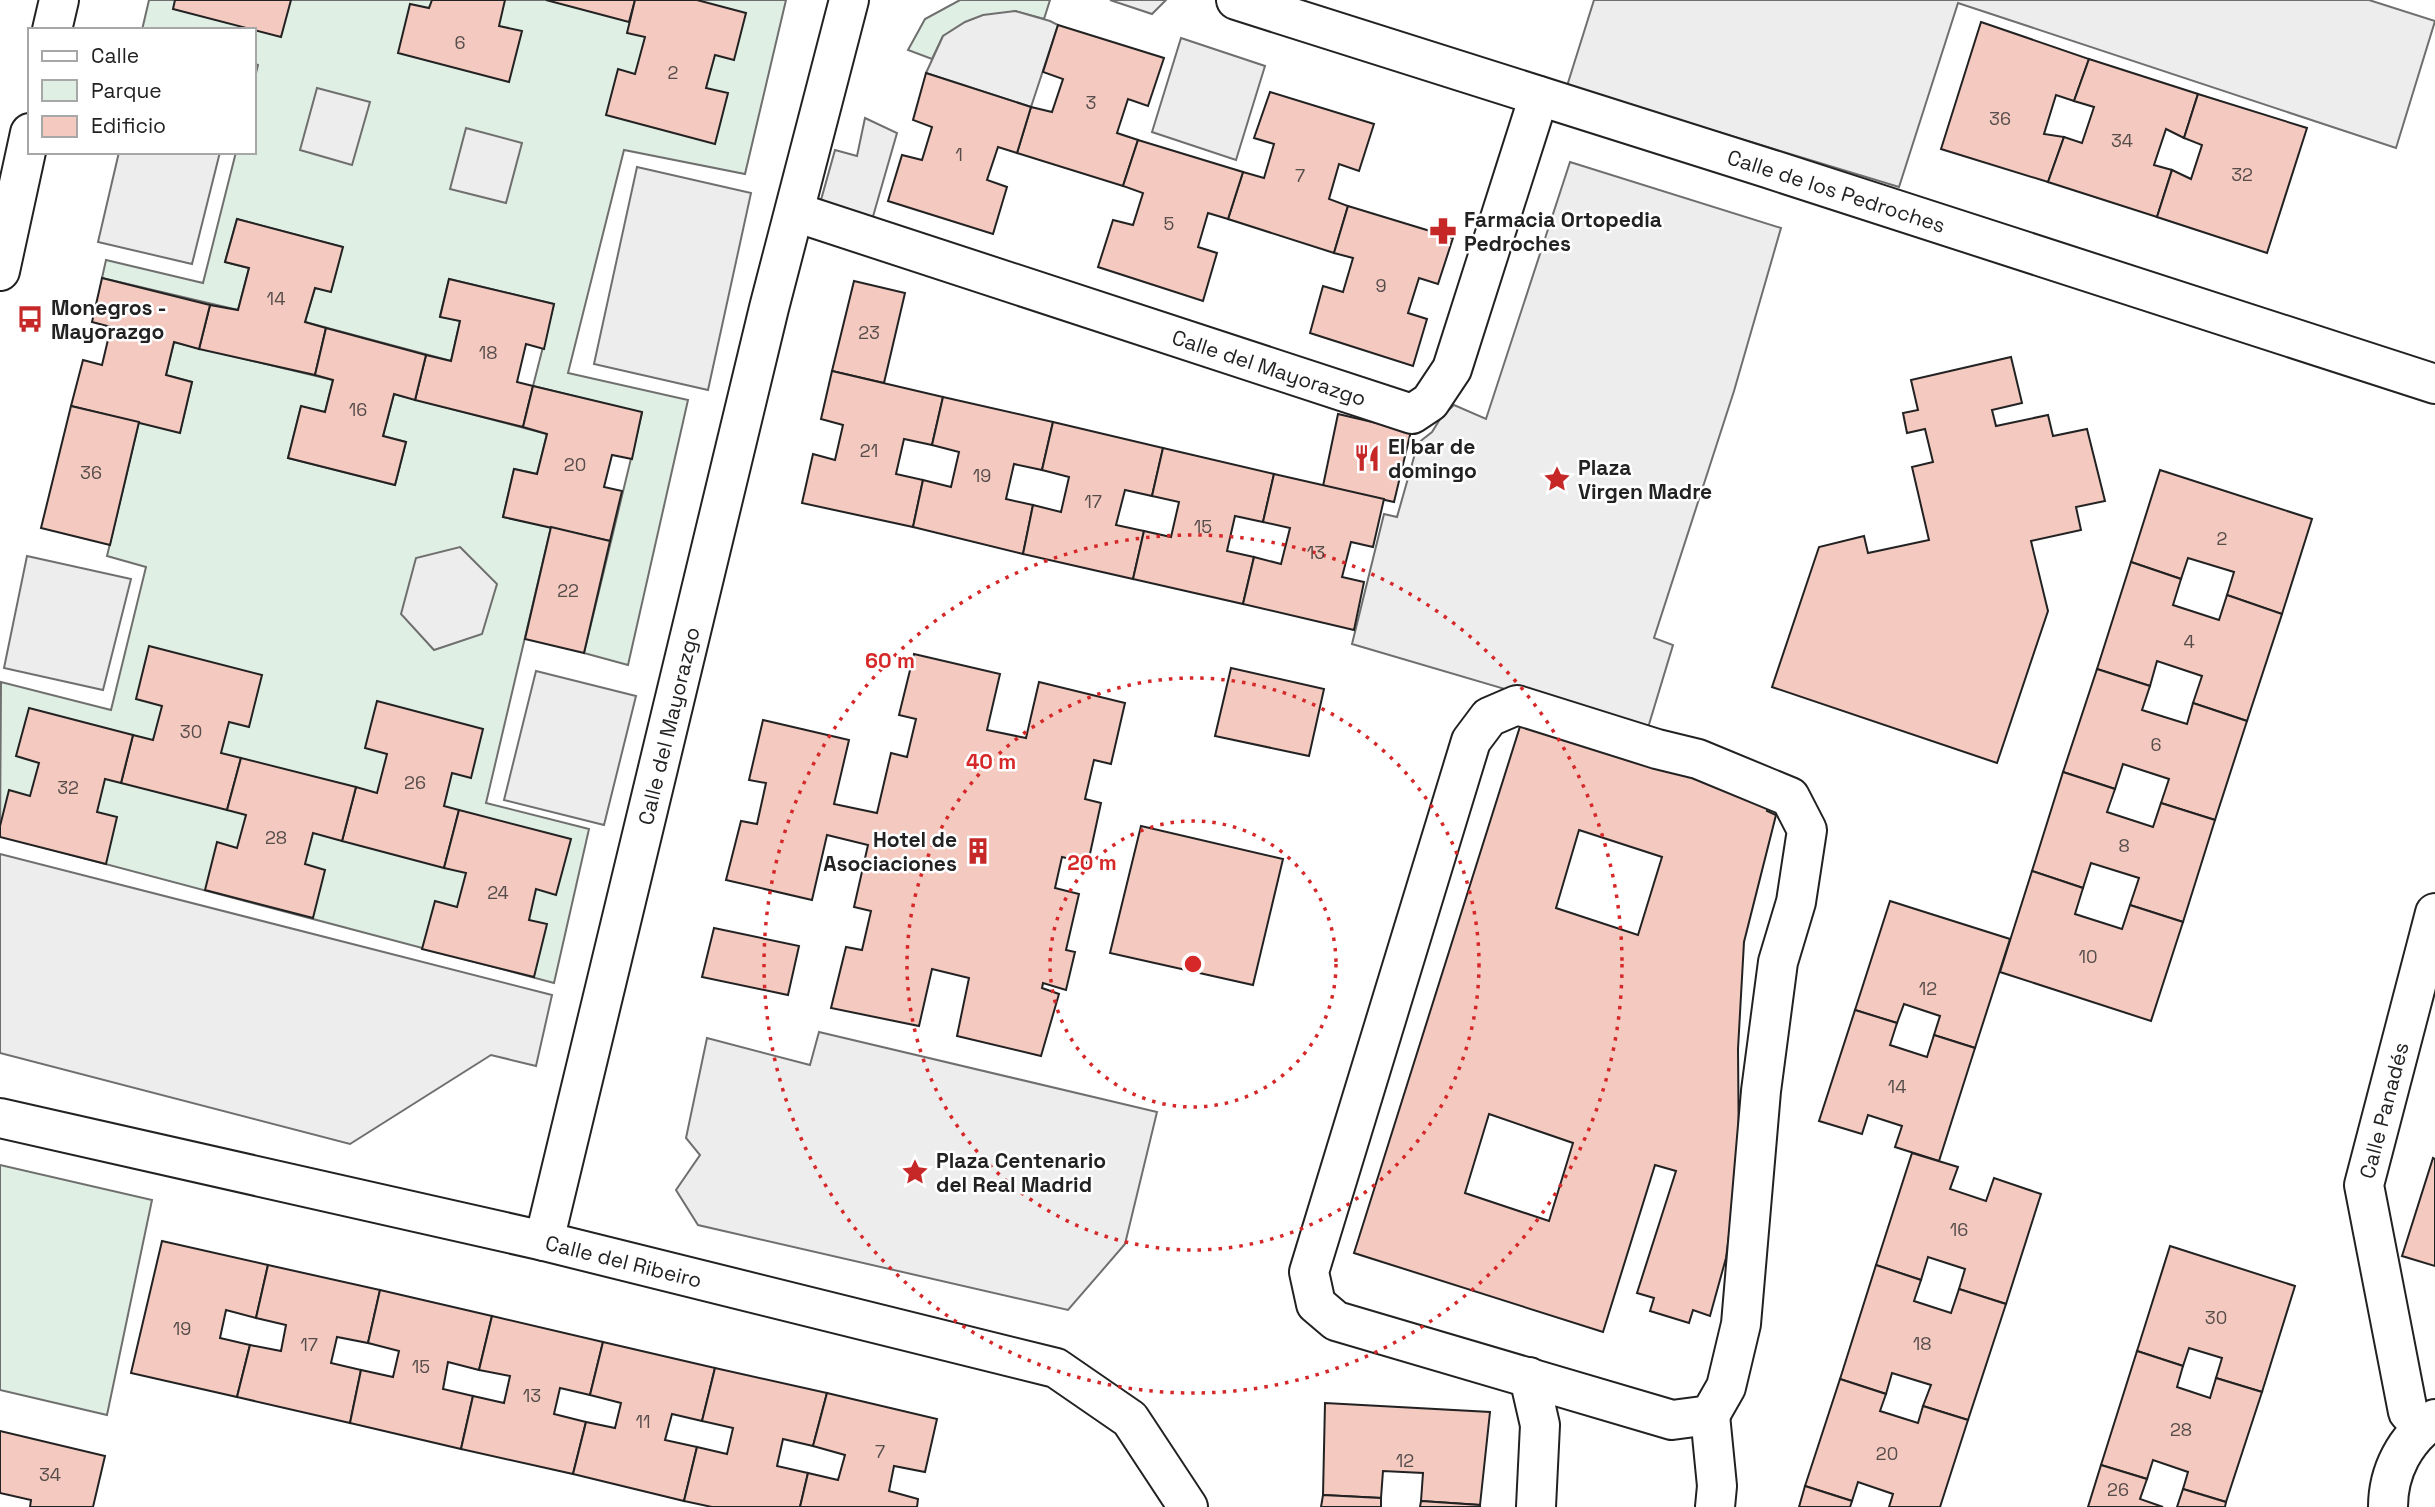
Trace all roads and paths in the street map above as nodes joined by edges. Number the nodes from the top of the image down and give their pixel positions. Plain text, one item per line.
1 (59, 0) edge
2 (849, 0) edge
3 (1236, 0) edge
4 (52, 28) edge
5 (1539, 96) junction
6 (28, 142) edge
7 (795, 212) junction
8 (0, 271) edge
9 (2435, 383) edge
10 (2435, 913) edge
11 (0, 1118) edge
12 (544, 1241) junction
13 (1529, 1377) junction
14 (1710, 1415) junction
15 (2429, 1423) edge
16 (1188, 1507) edge
17 (1536, 1507) edge
18 (1714, 1507) edge
19 (2388, 1507) edge

1 - 4 street
2 - 7 street, Calle del Mayorazgo
3 - 5 street, Calle de los Pedroches
5 - 7 street, Calle del Mayorazgo
5 - 9 street, Calle de los Pedroches
6 - 8 street
7 - 12 street, Calle del Mayorazgo
10 - 15 street, Calle Panadés
11 - 12 street, Calle del Ribeiro
12 - 16 street, Calle del Ribeiro
13 - 14 street
13 - 14 street
13 - 17 street
14 - 18 street
15 - 19 street

